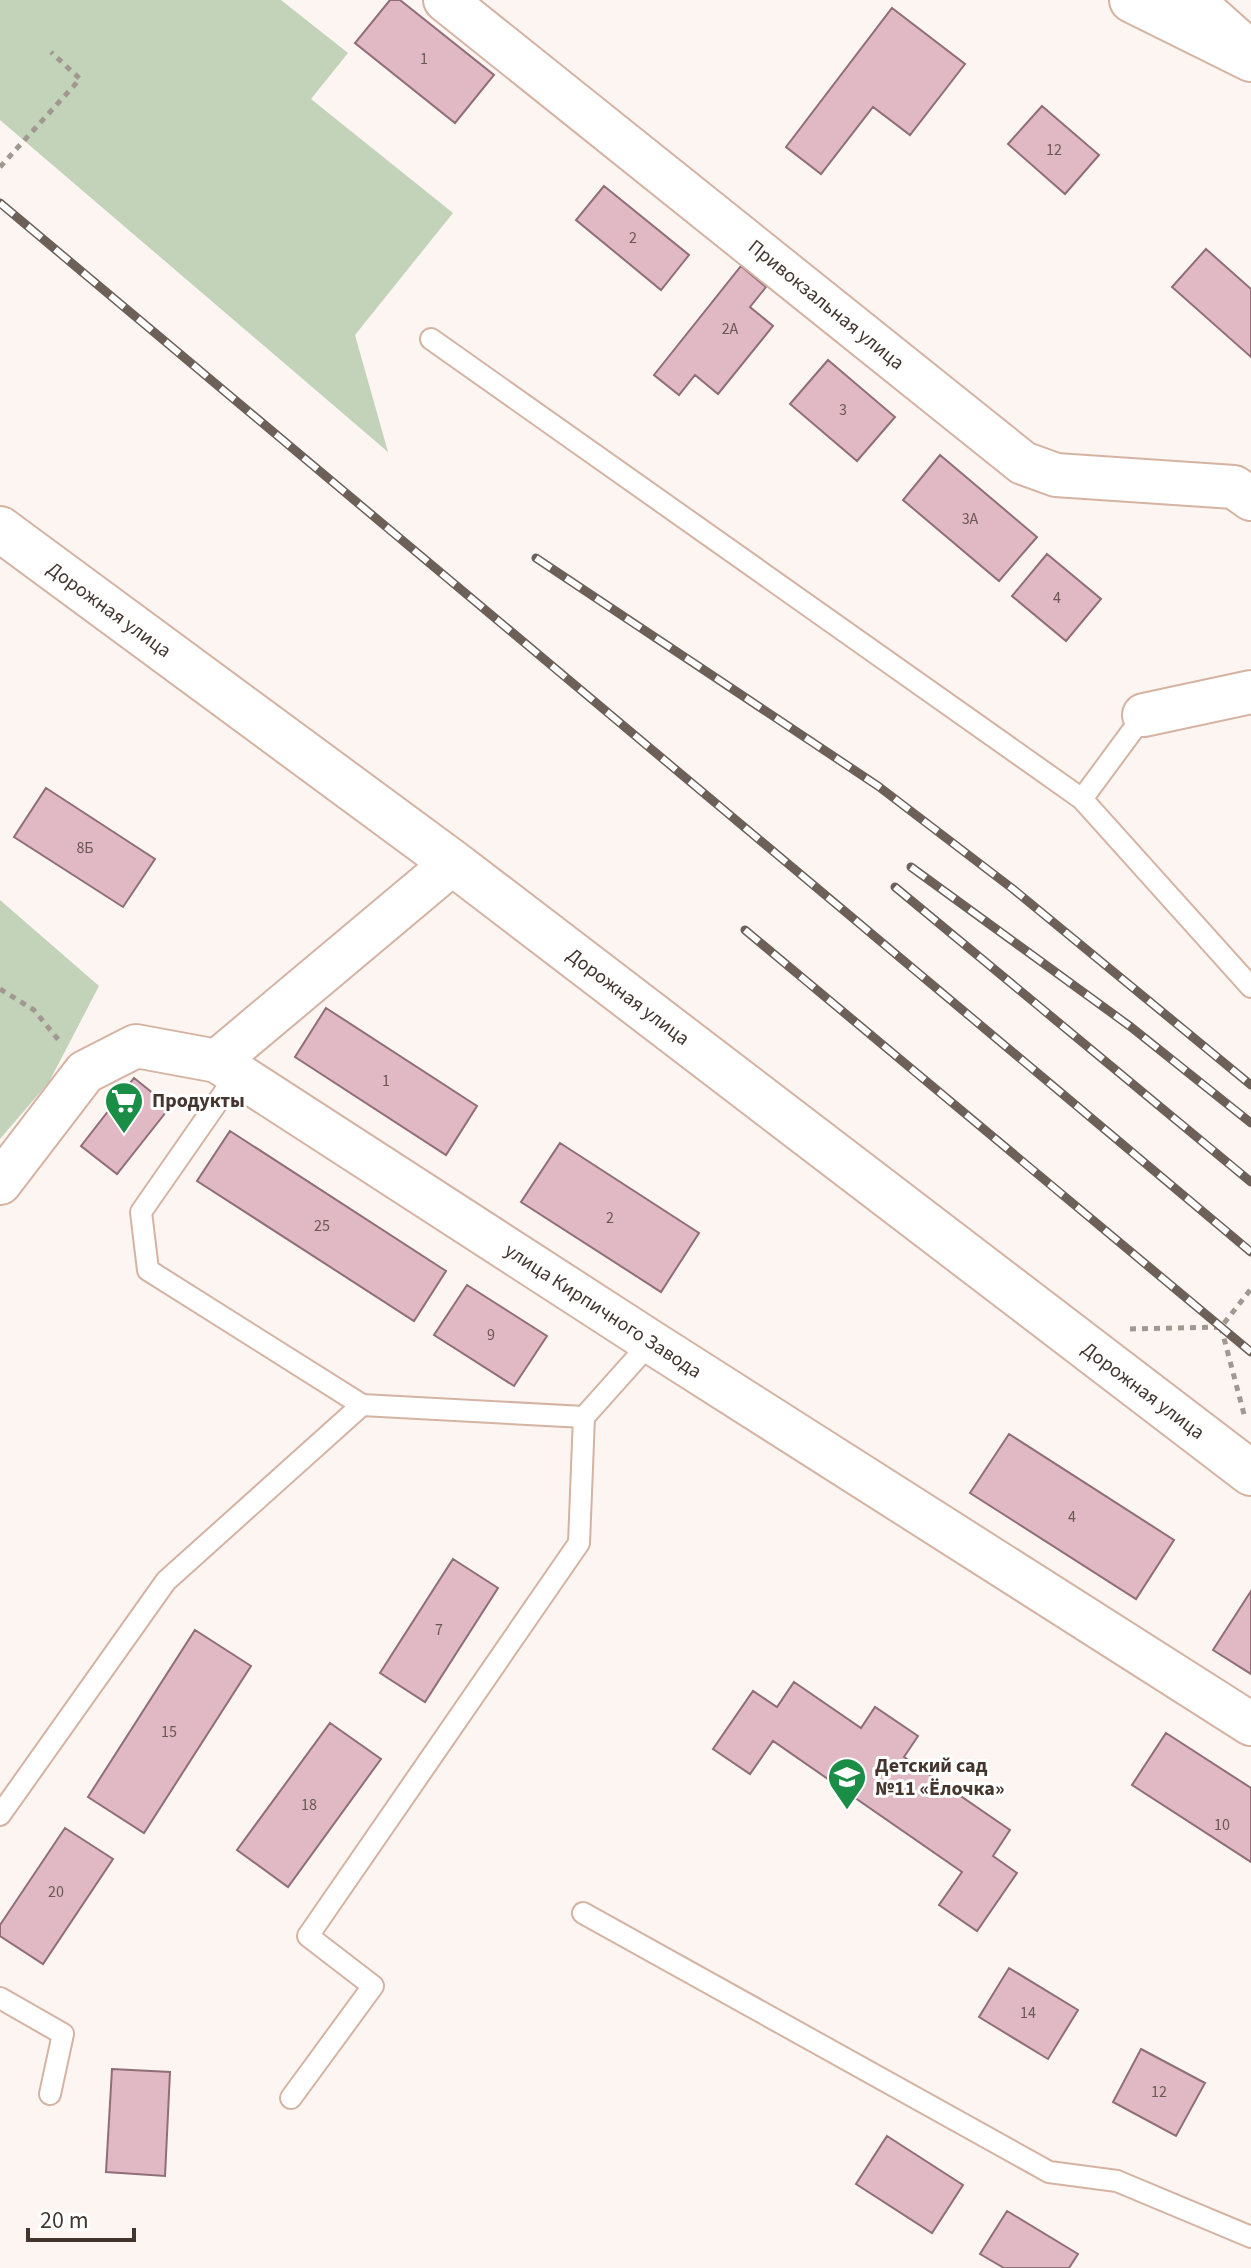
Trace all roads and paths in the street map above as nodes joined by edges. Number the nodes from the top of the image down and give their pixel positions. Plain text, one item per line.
1 (445, 0) edge
2 (1132, 0) edge
3 (1192, 0) edge
4 (51, 52) dead end
5 (1251, 52) edge
6 (1251, 59) edge
7 (0, 167) edge
8 (431, 339) dead end
9 (1251, 499) edge
10 (0, 529) edge
11 (1251, 692) edge
12 (1144, 715) joint
13 (1082, 799) junction
14 (453, 863) junction
15 (1251, 987) edge
16 (0, 989) edge
17 (227, 1068) junction
18 (85, 1072) junction
19 (0, 1183) edge
20 (1251, 1289) edge
21 (1221, 1327) junction
22 (1126, 1329) dead end
23 (651, 1342) junction
24 (362, 1405) junction
25 (584, 1417) junction
26 (1247, 1427) dead end
27 (1251, 1473) edge
28 (1251, 1724) edge
29 (0, 1815) edge
30 (583, 1913) dead end
31 (0, 1998) edge
32 (50, 2094) dead end
33 (291, 2098) dead end
34 (1251, 2237) edge

1 - 9 street, Привокзальная улица
2 - 6 street
3 - 5 street
4 - 7 path
8 - 13 lane
10 - 14 street, Дорожная улица
11 - 12 street
12 - 13 lane
13 - 15 lane
14 - 17 street
14 - 27 street, Дорожная улица
16 - 18 path
17 - 18 street
17 - 23 street, улица Кирпичного Завода
17 - 24 lane
18 - 19 street
20 - 21 path
21 - 22 path
21 - 26 path
23 - 25 lane
23 - 28 street, улица Кирпичного Завода
24 - 25 lane
24 - 29 lane
25 - 33 lane
30 - 34 lane
31 - 32 lane

